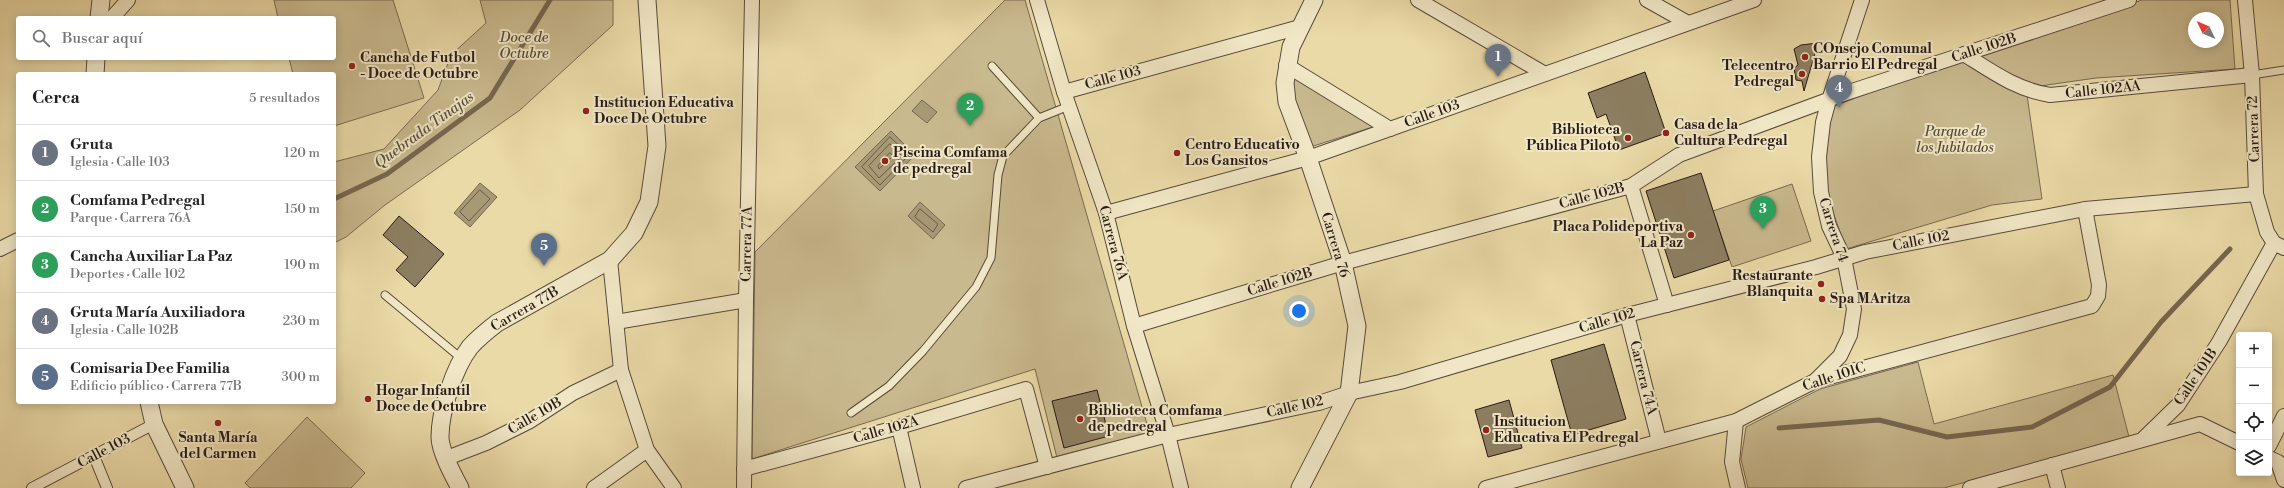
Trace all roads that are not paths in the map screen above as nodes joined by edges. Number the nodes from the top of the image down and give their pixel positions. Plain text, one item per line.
1 (101, 0) edge
2 (128, 0) edge
3 (647, 0) edge
4 (752, 0) edge
5 (1037, 0) edge
6 (1314, 0) edge
7 (1418, 0) edge
8 (1648, 0) edge
9 (1754, 0) edge
10 (1862, 0) edge
11 (2129, 0) edge
12 (2245, 0) edge
13 (99, 16) edge
14 (114, 16) edge
15 (1688, 23) junction
16 (1300, 27) junction
17 (1964, 54) junction
18 (96, 60) edge
19 (1286, 65) junction
20 (992, 66) dead end
21 (2284, 70) edge
22 (95, 72) edge
23 (1545, 74) junction
24 (2252, 75) junction
25 (1064, 92) junction
26 (1829, 100) junction
27 (1069, 106) junction
28 (1039, 118) junction
29 (1390, 129) junction
30 (1308, 158) junction
31 (1631, 186) junction
32 (2256, 194) junction
33 (2085, 209) junction
34 (1106, 213) junction
35 (16, 241) edge
36 (2279, 246) edge
37 (0, 249) edge
38 (1844, 258) junction
39 (610, 260) junction
40 (1342, 263) junction
41 (385, 295) dead end
42 (746, 300) junction
43 (1667, 304) junction
44 (1628, 315) junction
45 (616, 322) junction
46 (1134, 326) junction
47 (462, 359) junction
48 (621, 370) junction
49 (1815, 380) junction
50 (1349, 393) junction
51 (149, 404) edge
52 (851, 414) dead end
53 (2284, 416) edge
54 (1736, 421) junction
55 (154, 424) junction
56 (899, 427) junction
57 (1168, 435) junction
58 (2143, 440) junction
59 (2272, 440) edge
60 (1659, 441) junction
61 (2236, 442) edge
62 (647, 450) junction
63 (94, 456) junction
64 (447, 458) junction
65 (2272, 459) edge
66 (2052, 465) junction
67 (1047, 467) junction
68 (744, 469) junction
69 (2284, 480) edge
70 (32, 488) edge
71 (107, 488) edge
72 (185, 488) edge
73 (460, 488) edge
74 (594, 488) edge
75 (674, 488) edge
76 (744, 488) edge
77 (913, 488) edge
78 (966, 488) edge
79 (1181, 488) edge
80 (1300, 488) edge
81 (1486, 488) edge
82 (1738, 488) edge
83 (1970, 488) edge
84 (2058, 488) edge

1 - 13 street
2 - 14 street
3 - 39 street, Carrera 77B
4 - 42 street, Carrera 77A
5 - 25 street, Carrera 76A
6 - 16 street, Carrera 76
7 - 23 street
8 - 15 street
9 - 15 street, Calle 103
10 - 26 street, Carrera 74
11 - 17 street, Calle 102B
12 - 24 street, Carrera 72
15 - 23 street, Calle 103
16 - 19 street, Carrera 76
16 - 25 street, Calle 103
17 - 24 street, Calle 102AA
17 - 26 street, Calle 102B
18 - 22 street
19 - 29 street
19 - 30 street, Carrera 76
20 - 28 lane
21 - 24 lane
23 - 29 street, Calle 103
24 - 32 street, Carrera 72
25 - 27 street, Carrera 76A
26 - 31 street, Calle 102B
26 - 38 street, Carrera 74
27 - 28 lane
27 - 34 street, Carrera 76A
28 - 52 lane
29 - 30 street, Calle 103
30 - 34 street, Calle 103
30 - 40 street, Carrera 76
31 - 40 street, Calle 102B
31 - 43 street
32 - 33 street, Calle 102
32 - 36 street, Carrera 72
33 - 38 street, Calle 102
33 - 49 street, Calle 101C
34 - 46 street, Carrera 76A
35 - 37 street
36 - 58 street, Calle 101B
38 - 43 street, Calle 102
38 - 49 street, Carrera 74
39 - 45 street
39 - 47 street, Carrera 77B
40 - 46 street, Calle 102B
40 - 50 street, Carrera 76
41 - 47 lane
42 - 45 street
42 - 68 street, Carrera 77A
43 - 44 street, Calle 102
44 - 50 street, Calle 102
44 - 60 street, Carrera 74A
45 - 48 street
46 - 57 street, Carrera 76A
47 - 64 street, Carrera 77B
48 - 62 street
48 - 64 street, Calle 10B
49 - 54 street, Calle 101C
50 - 57 street, Calle 102
50 - 80 street, Carrera 76
51 - 55 street
53 - 59 street
54 - 60 street, Calle 101C
54 - 82 street
55 - 63 street, Calle 103
55 - 72 street
56 - 67 street, Calle 102A
56 - 68 street, Calle 102A
56 - 77 street
57 - 67 street, Calle 102
57 - 79 street, Carrera 76A
58 - 61 street, Calle 101B
58 - 66 street, Calle 101B
60 - 81 street, Calle 101C
62 - 74 street
62 - 75 street
63 - 70 street, Calle 103
63 - 71 street
64 - 73 street, Carrera 77B
65 - 69 street
66 - 83 street, Calle 101B
66 - 84 street
67 - 78 street, Calle 102
68 - 76 street, Carrera 77A

